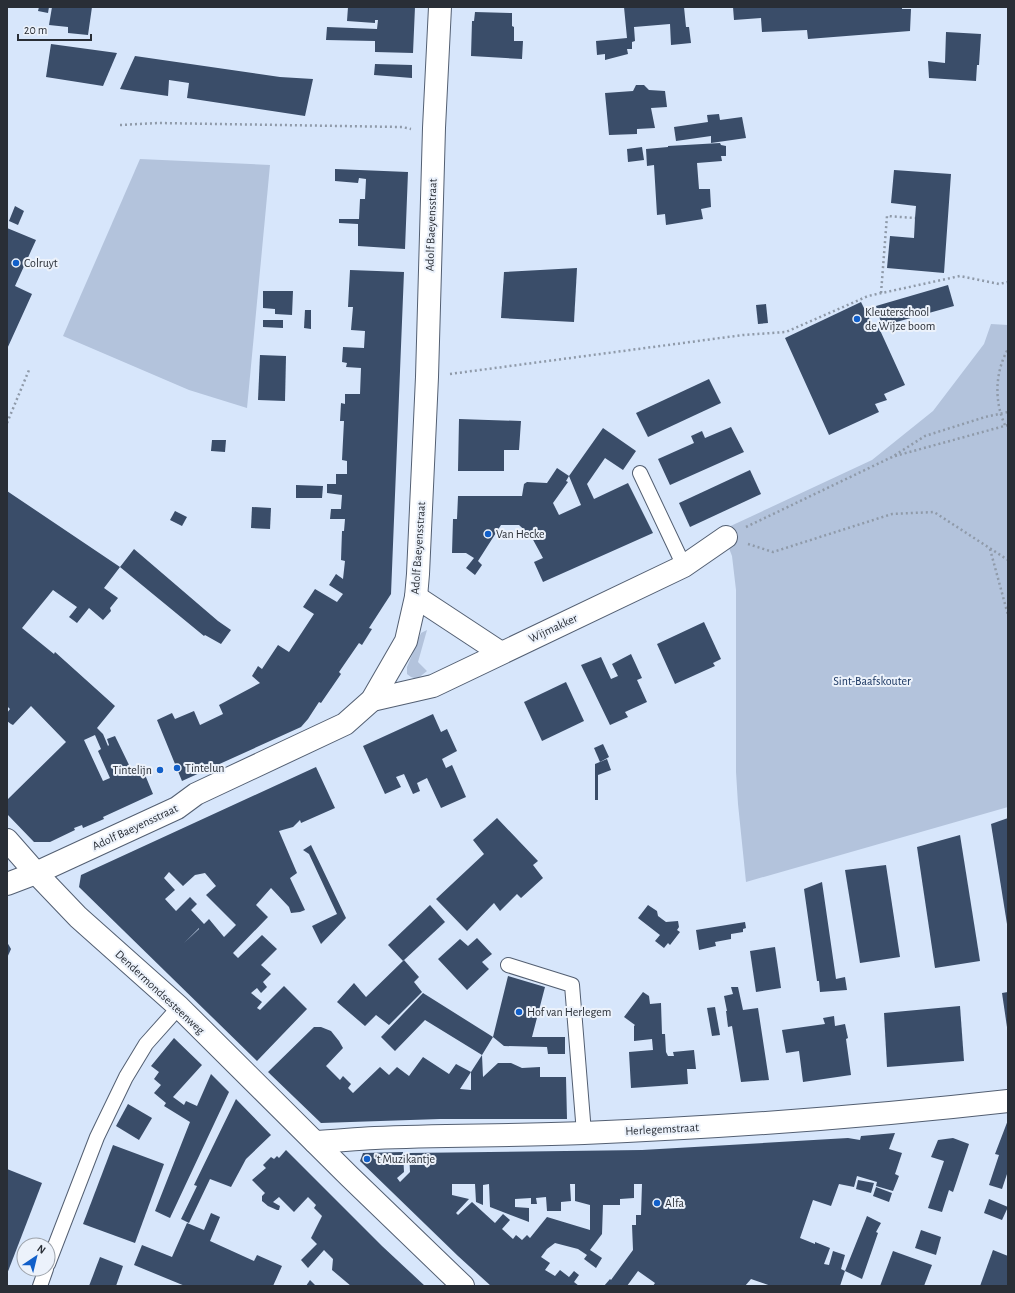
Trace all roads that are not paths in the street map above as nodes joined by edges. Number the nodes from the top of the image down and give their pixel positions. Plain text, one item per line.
1 (440, 7) edge
2 (640, 473) dead end
3 (726, 537) road end
4 (684, 566) junction
5 (416, 597) junction
6 (501, 653) junction
7 (372, 700) junction
8 (7, 840) edge
9 (36, 873) junction
10 (7, 884) edge
11 (508, 965) dead end
12 (178, 1007) junction
13 (1008, 1101) edge
14 (584, 1133) junction
15 (315, 1142) junction
16 (56, 1244) edge
17 (463, 1286) edge

1 - 5 street, Adolf Baeyensstraat
2 - 4 lane
3 - 4 street, Wijmakker
4 - 6 street, Wijmakker
5 - 6 street
5 - 7 street, Adolf Baeyensstraat
6 - 7 street, Wijmakker
7 - 9 street, Adolf Baeyensstraat
8 - 9 street, Dendermondsesteenweg
9 - 10 street, Adolf Baeyensstraat
9 - 12 street, Dendermondsesteenweg
11 - 14 lane
12 - 15 street, Dendermondsesteenweg
12 - 16 lane
13 - 14 street, Herlegemstraat
14 - 15 street, Herlegemstraat
15 - 17 street, Dendermondsesteenweg

